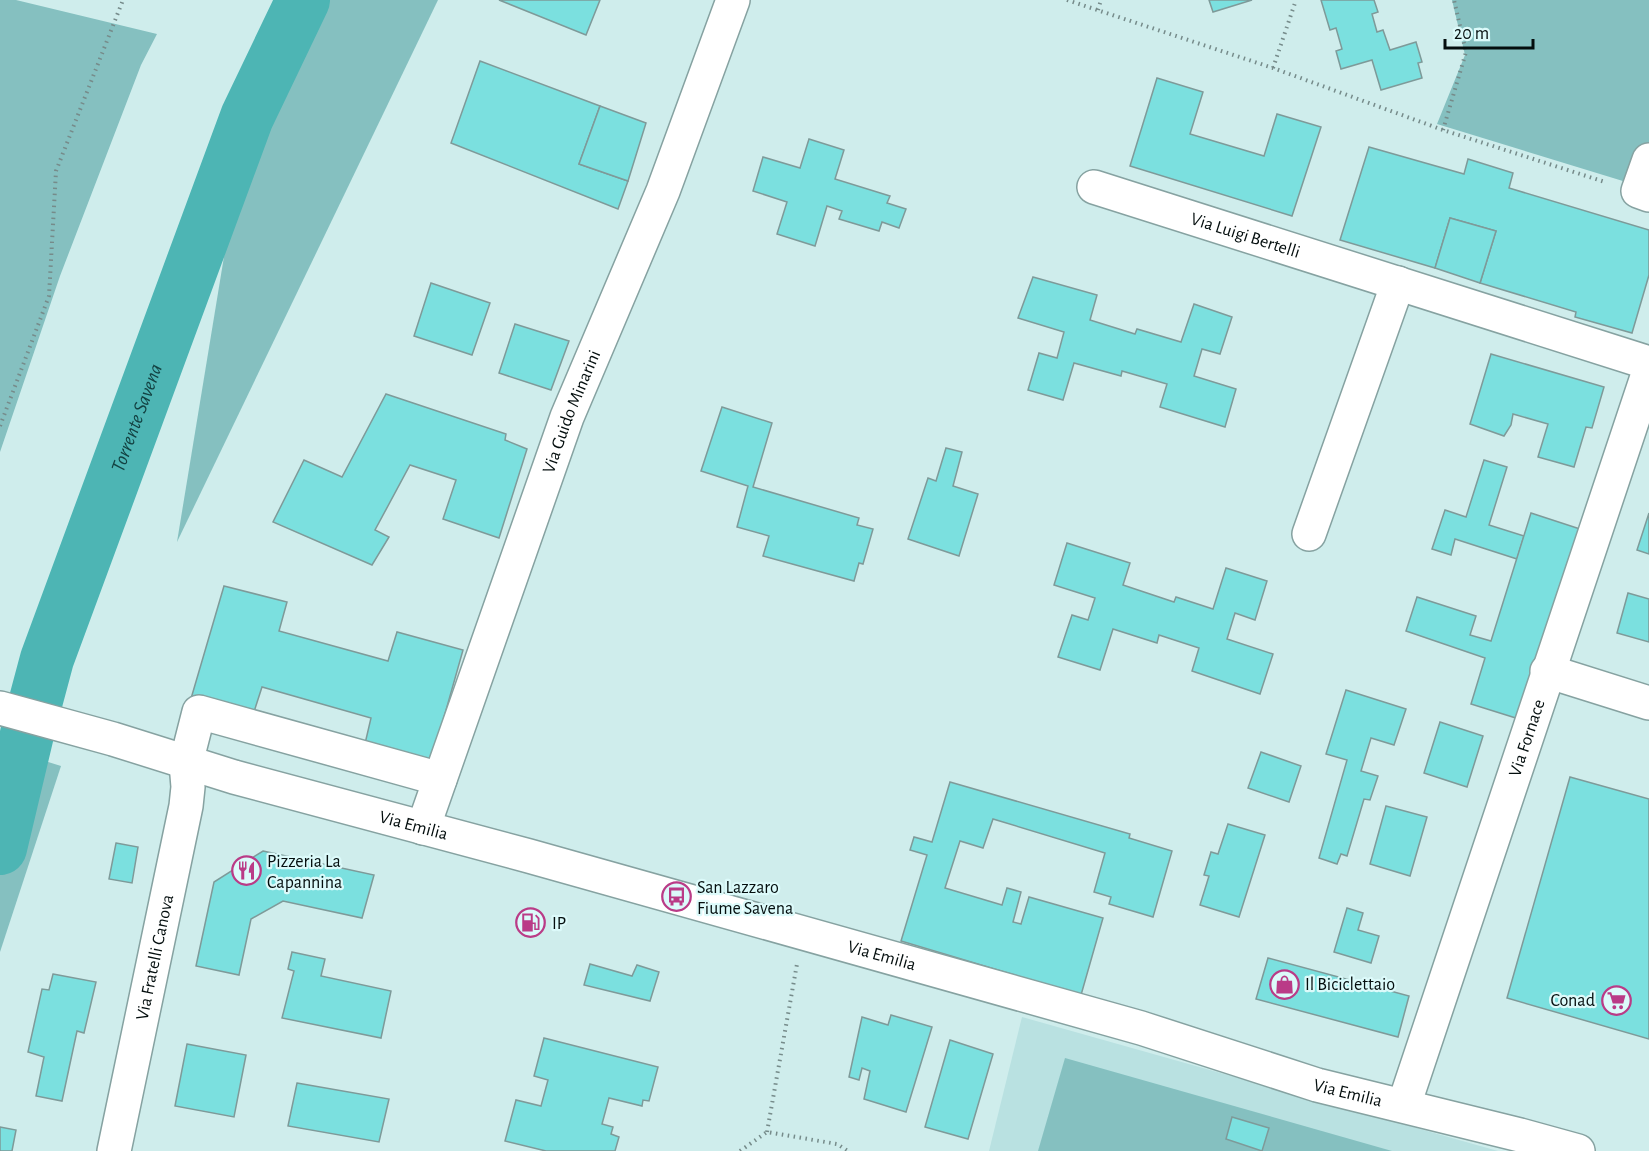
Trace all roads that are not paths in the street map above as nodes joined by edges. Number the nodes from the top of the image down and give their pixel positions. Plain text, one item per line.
1 (733, 0) edge
2 (1649, 160) edge
3 (1094, 187) dead end
4 (1649, 195) edge
5 (1398, 283) junction
6 (1649, 363) edge
7 (1649, 371) edge
8 (1309, 534) dead end
9 (1548, 671) junction
10 (1649, 703) edge
11 (14, 712) edge
12 (186, 763) junction
13 (440, 779) junction
14 (423, 828) junction
15 (1404, 1105) junction
16 (114, 1151) edge
17 (1578, 1151) edge

1 - 13 street, Via Guido Minarini
2 - 4 street
3 - 5 street, Via Luigi Bertelli
5 - 6 street, Via Luigi Bertelli
5 - 8 street
7 - 9 street, Via Fornace
9 - 10 street
9 - 15 street, Via Fornace
11 - 12 street, Via Emilia
12 - 13 street
12 - 14 street, Via Emilia
12 - 16 street, Via Fratelli Canova
13 - 14 street, Via Guido Minarini
14 - 15 street, Via Emilia
15 - 17 street, Via Emilia

